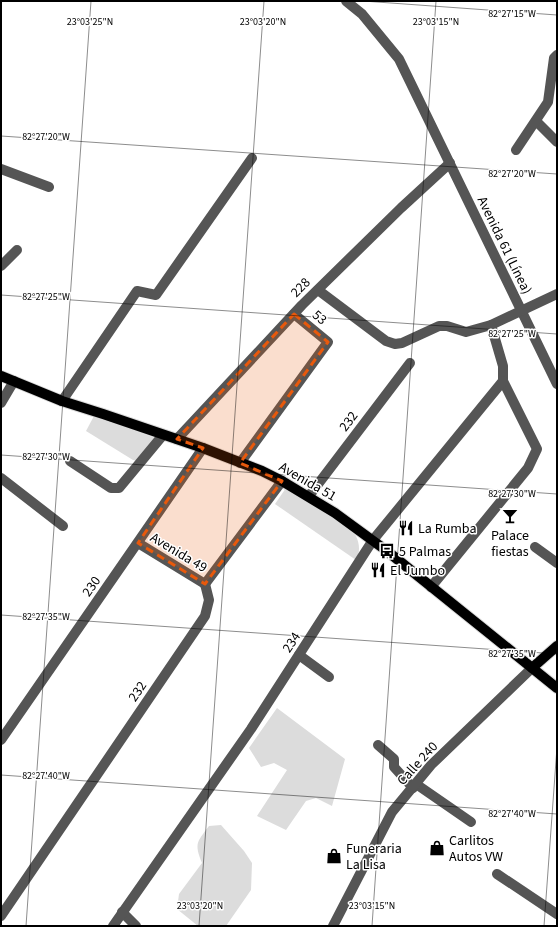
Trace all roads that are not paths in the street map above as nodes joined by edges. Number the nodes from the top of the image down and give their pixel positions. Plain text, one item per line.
1 (346, 1) edge
2 (557, 56) edge
3 (536, 121) junction
4 (557, 142) edge
5 (516, 150) dead end
6 (252, 158) dead end
7 (450, 163) junction
8 (1, 169) edge
9 (49, 187) dead end
10 (17, 250) dead end
11 (1, 266) edge
12 (318, 290) junction
13 (557, 294) edge
14 (522, 311) junction
15 (294, 314) junction
16 (491, 326) junction
17 (410, 363) dead end
18 (1, 376) edge
19 (14, 381) junction
20 (503, 381) junction
21 (557, 384) edge
22 (62, 401) junction
23 (1, 403) edge
24 (163, 435) junction
25 (177, 439) junction
26 (203, 448) junction
27 (70, 461) dead end
28 (240, 463) junction
29 (1, 478) edge
30 (282, 481) junction
31 (309, 496) junction
32 (63, 526) dead end
33 (373, 540) junction
34 (138, 543) junction
35 (535, 547) dead end
36 (557, 563) edge
37 (205, 584) junction
38 (431, 587) junction
39 (557, 646) edge
40 (299, 655) junction
41 (532, 668) junction
42 (329, 677) dead end
43 (557, 688) edge
44 (1, 740) edge
45 (378, 745) dead end
46 (414, 786) junction
47 (471, 822) dead end
48 (497, 874) dead end
49 (122, 912) junction
50 (557, 914) edge
51 (1, 916) edge
52 (113, 926) edge
53 (136, 926) edge
54 (333, 926) edge

1 - 7 street, Avenida 61 (Línea)
2 - 3 street
3 - 4 street
3 - 5 street
6 - 22 street
7 - 12 street, 228
7 - 14 street, Avenida 61 (Línea)
8 - 9 street
10 - 11 street
12 - 15 street, 228
12 - 16 street
13 - 14 street
14 - 16 street
14 - 21 street, Avenida 61 (Línea)
15 - 25 street, 228
15 - 28 street, 53
16 - 20 street
17 - 31 street, 232
18 - 19 main road, Avenida 51
19 - 22 main road, Avenida 51
19 - 23 street
20 - 33 street, 234
20 - 38 street
22 - 24 main road, Avenida 51
24 - 25 main road, Avenida 51
24 - 27 street
25 - 26 main road, Avenida 51
26 - 28 main road, Avenida 51
26 - 34 street, 230
28 - 30 main road, Avenida 51
29 - 32 street
30 - 31 main road, Avenida 51
30 - 37 street
31 - 33 main road, Avenida 51
33 - 38 main road, Avenida 51
33 - 40 street, 234
34 - 37 street, Avenida 49
34 - 44 street, 230
35 - 36 street
37 - 51 street, 232
38 - 41 main road, Avenida 51
39 - 41 main road, Calle 240
40 - 42 street
40 - 49 street, 234
41 - 43 main road, Avenida 51
41 - 46 street, Calle 240
45 - 46 street
46 - 47 street
46 - 54 street, Calle 240
48 - 50 street
49 - 52 street, 234
49 - 53 street

